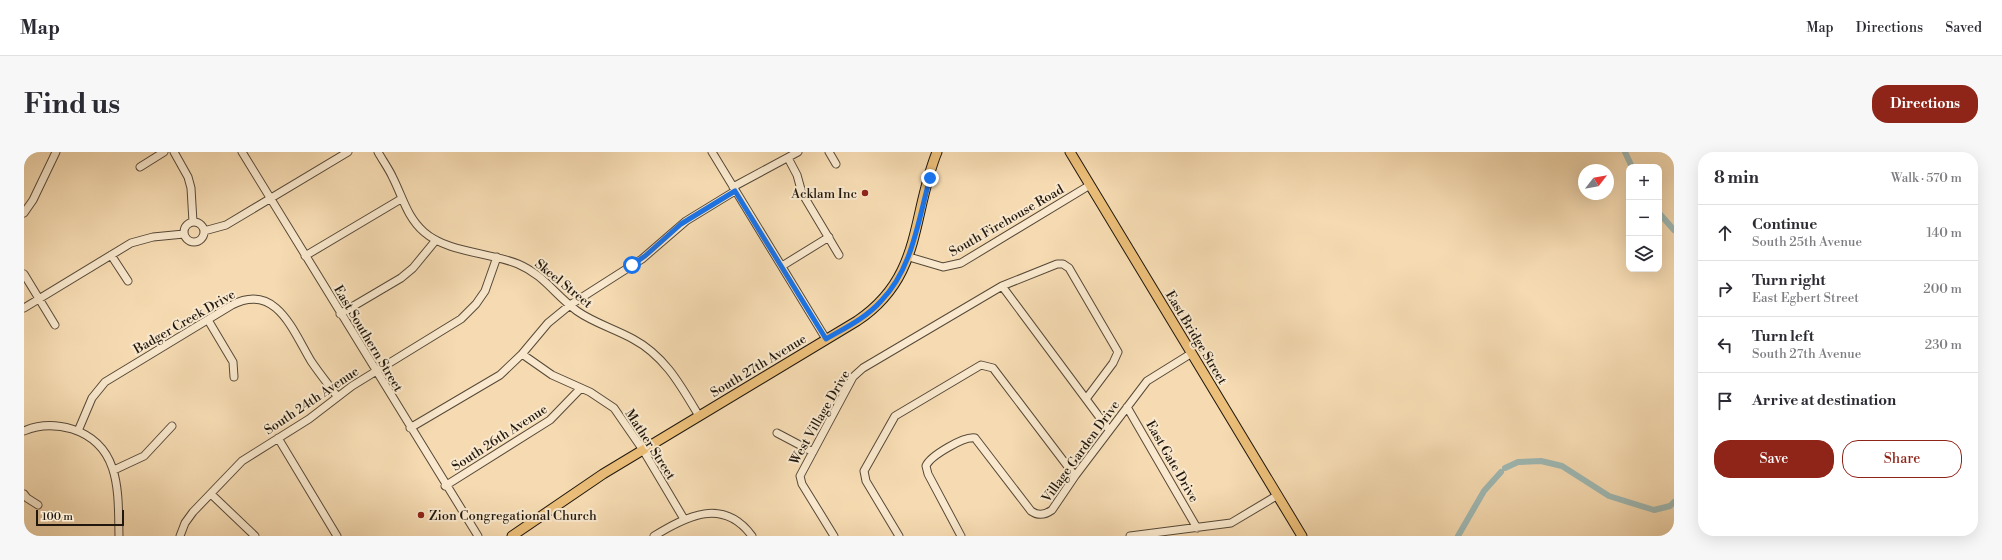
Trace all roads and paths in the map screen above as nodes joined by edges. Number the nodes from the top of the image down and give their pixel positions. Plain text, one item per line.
1 (56, 152) edge
2 (164, 152) edge
3 (174, 152) edge
4 (242, 152) edge
5 (348, 152) edge
6 (378, 152) edge
7 (712, 152) edge
8 (798, 152) edge
9 (829, 152) edge
10 (937, 152) edge
11 (1070, 152) edge
12 (788, 158) junction
13 (836, 164) dead end
14 (140, 167) dead end
15 (1090, 185) junction
16 (734, 189) junction
17 (270, 199) junction
18 (401, 199) junction
19 (24, 213) edge
20 (193, 222) junction
21 (204, 231) junction
22 (184, 234) junction
23 (828, 237) junction
24 (436, 240) junction
25 (111, 255) junction
26 (839, 255) dead end
27 (305, 256) junction
28 (497, 257) junction
29 (909, 257) junction
30 (782, 266) junction
31 (24, 274) edge
32 (128, 281) dead end
33 (1002, 286) junction
34 (264, 292) dead end
35 (39, 299) junction
36 (262, 300) junction
37 (570, 305) junction
38 (24, 308) edge
39 (340, 314) junction
40 (208, 320) junction
41 (55, 324) dead end
42 (826, 339) junction
43 (1192, 353) junction
44 (522, 354) junction
45 (375, 371) junction
46 (234, 377) dead end
47 (581, 388) junction
48 (337, 396) junction
49 (1086, 399) junction
50 (1127, 406) junction
51 (699, 416) junction
52 (172, 426) dead end
53 (410, 428) junction
54 (1109, 430) junction
55 (24, 431) edge
56 (78, 431) junction
57 (777, 433) dead end
58 (278, 438) junction
59 (643, 450) junction
60 (813, 452) junction
61 (114, 470) junction
62 (1075, 476) junction
63 (445, 486) junction
64 (24, 494) edge
65 (211, 494) junction
66 (1278, 495) junction
67 (38, 505) dead end
68 (463, 514) junction
69 (684, 519) junction
70 (1197, 528) junction
71 (1172, 533) edge
72 (119, 536) edge
73 (180, 536) edge
74 (255, 536) edge
75 (337, 536) edge
76 (471, 536) edge
77 (478, 536) edge
78 (512, 536) edge
79 (654, 536) edge
80 (752, 536) edge
81 (834, 536) edge
82 (899, 536) edge
83 (961, 536) edge
84 (1130, 536) edge
85 (1302, 536) edge

1 - 19 street
2 - 14 street
3 - 20 street
4 - 17 street, East Southern Street
5 - 17 street
6 - 18 street, Skeel Street
7 - 16 street
8 - 12 street
9 - 13 street
10 - 29 main road, South 27th Avenue
11 - 15 main road, East Bridge Street
12 - 16 street
12 - 23 street
15 - 29 street, South Firehouse Road
15 - 43 main road, East Bridge Street
16 - 30 street
16 - 37 street
17 - 21 street
17 - 27 street, East Southern Street
18 - 24 street, Skeel Street
18 - 27 street
20 - 21 street
20 - 22 street
21 - 22 street
22 - 25 street
23 - 26 street
23 - 30 street
24 - 28 street, Skeel Street
24 - 39 street
25 - 32 street
25 - 35 street
27 - 39 street, East Southern Street
28 - 37 street, Skeel Street
28 - 45 street, South 24th Avenue
29 - 42 main road, South 27th Avenue
30 - 42 street
31 - 35 street
33 - 49 street
33 - 49 street, West Village Drive
33 - 60 street, West Village Drive
34 - 36 street
35 - 38 street
35 - 41 street
36 - 40 street, Badger Creek Drive
36 - 48 street
37 - 44 street
37 - 51 street, Skeel Street
39 - 45 street, East Southern Street
40 - 46 street
40 - 56 street, Badger Creek Drive
42 - 51 main road, South 27th Avenue
43 - 50 street, Village Garden Drive
43 - 66 main road, East Bridge Street
44 - 47 street, Mather Street
44 - 53 street
45 - 48 street, South 24th Avenue
45 - 53 street, East Southern Street
47 - 59 street, Mather Street
47 - 63 street, South 26th Avenue
48 - 58 street, South 24th Avenue
49 - 54 street
50 - 54 street, Village Garden Drive
50 - 70 street, East Gate Drive
51 - 59 main road, South 27th Avenue
52 - 61 street
53 - 63 street, East Southern Street
54 - 62 street, Village Garden Drive
55 - 56 street
56 - 61 street
57 - 60 street
58 - 65 street, South 24th Avenue
58 - 75 street
59 - 69 street, Mather Street
59 - 78 main road, South 27th Avenue
60 - 81 street, West Village Drive
61 - 72 street
62 - 82 street
62 - 83 street, Village Garden Drive
63 - 68 street, East Southern Street
64 - 67 street
65 - 73 street, South 24th Avenue
65 - 74 street
66 - 70 street
66 - 85 main road, East Bridge Street
68 - 76 street
68 - 77 street, East Southern Street
69 - 79 street
69 - 80 street
70 - 71 street
71 - 84 street

